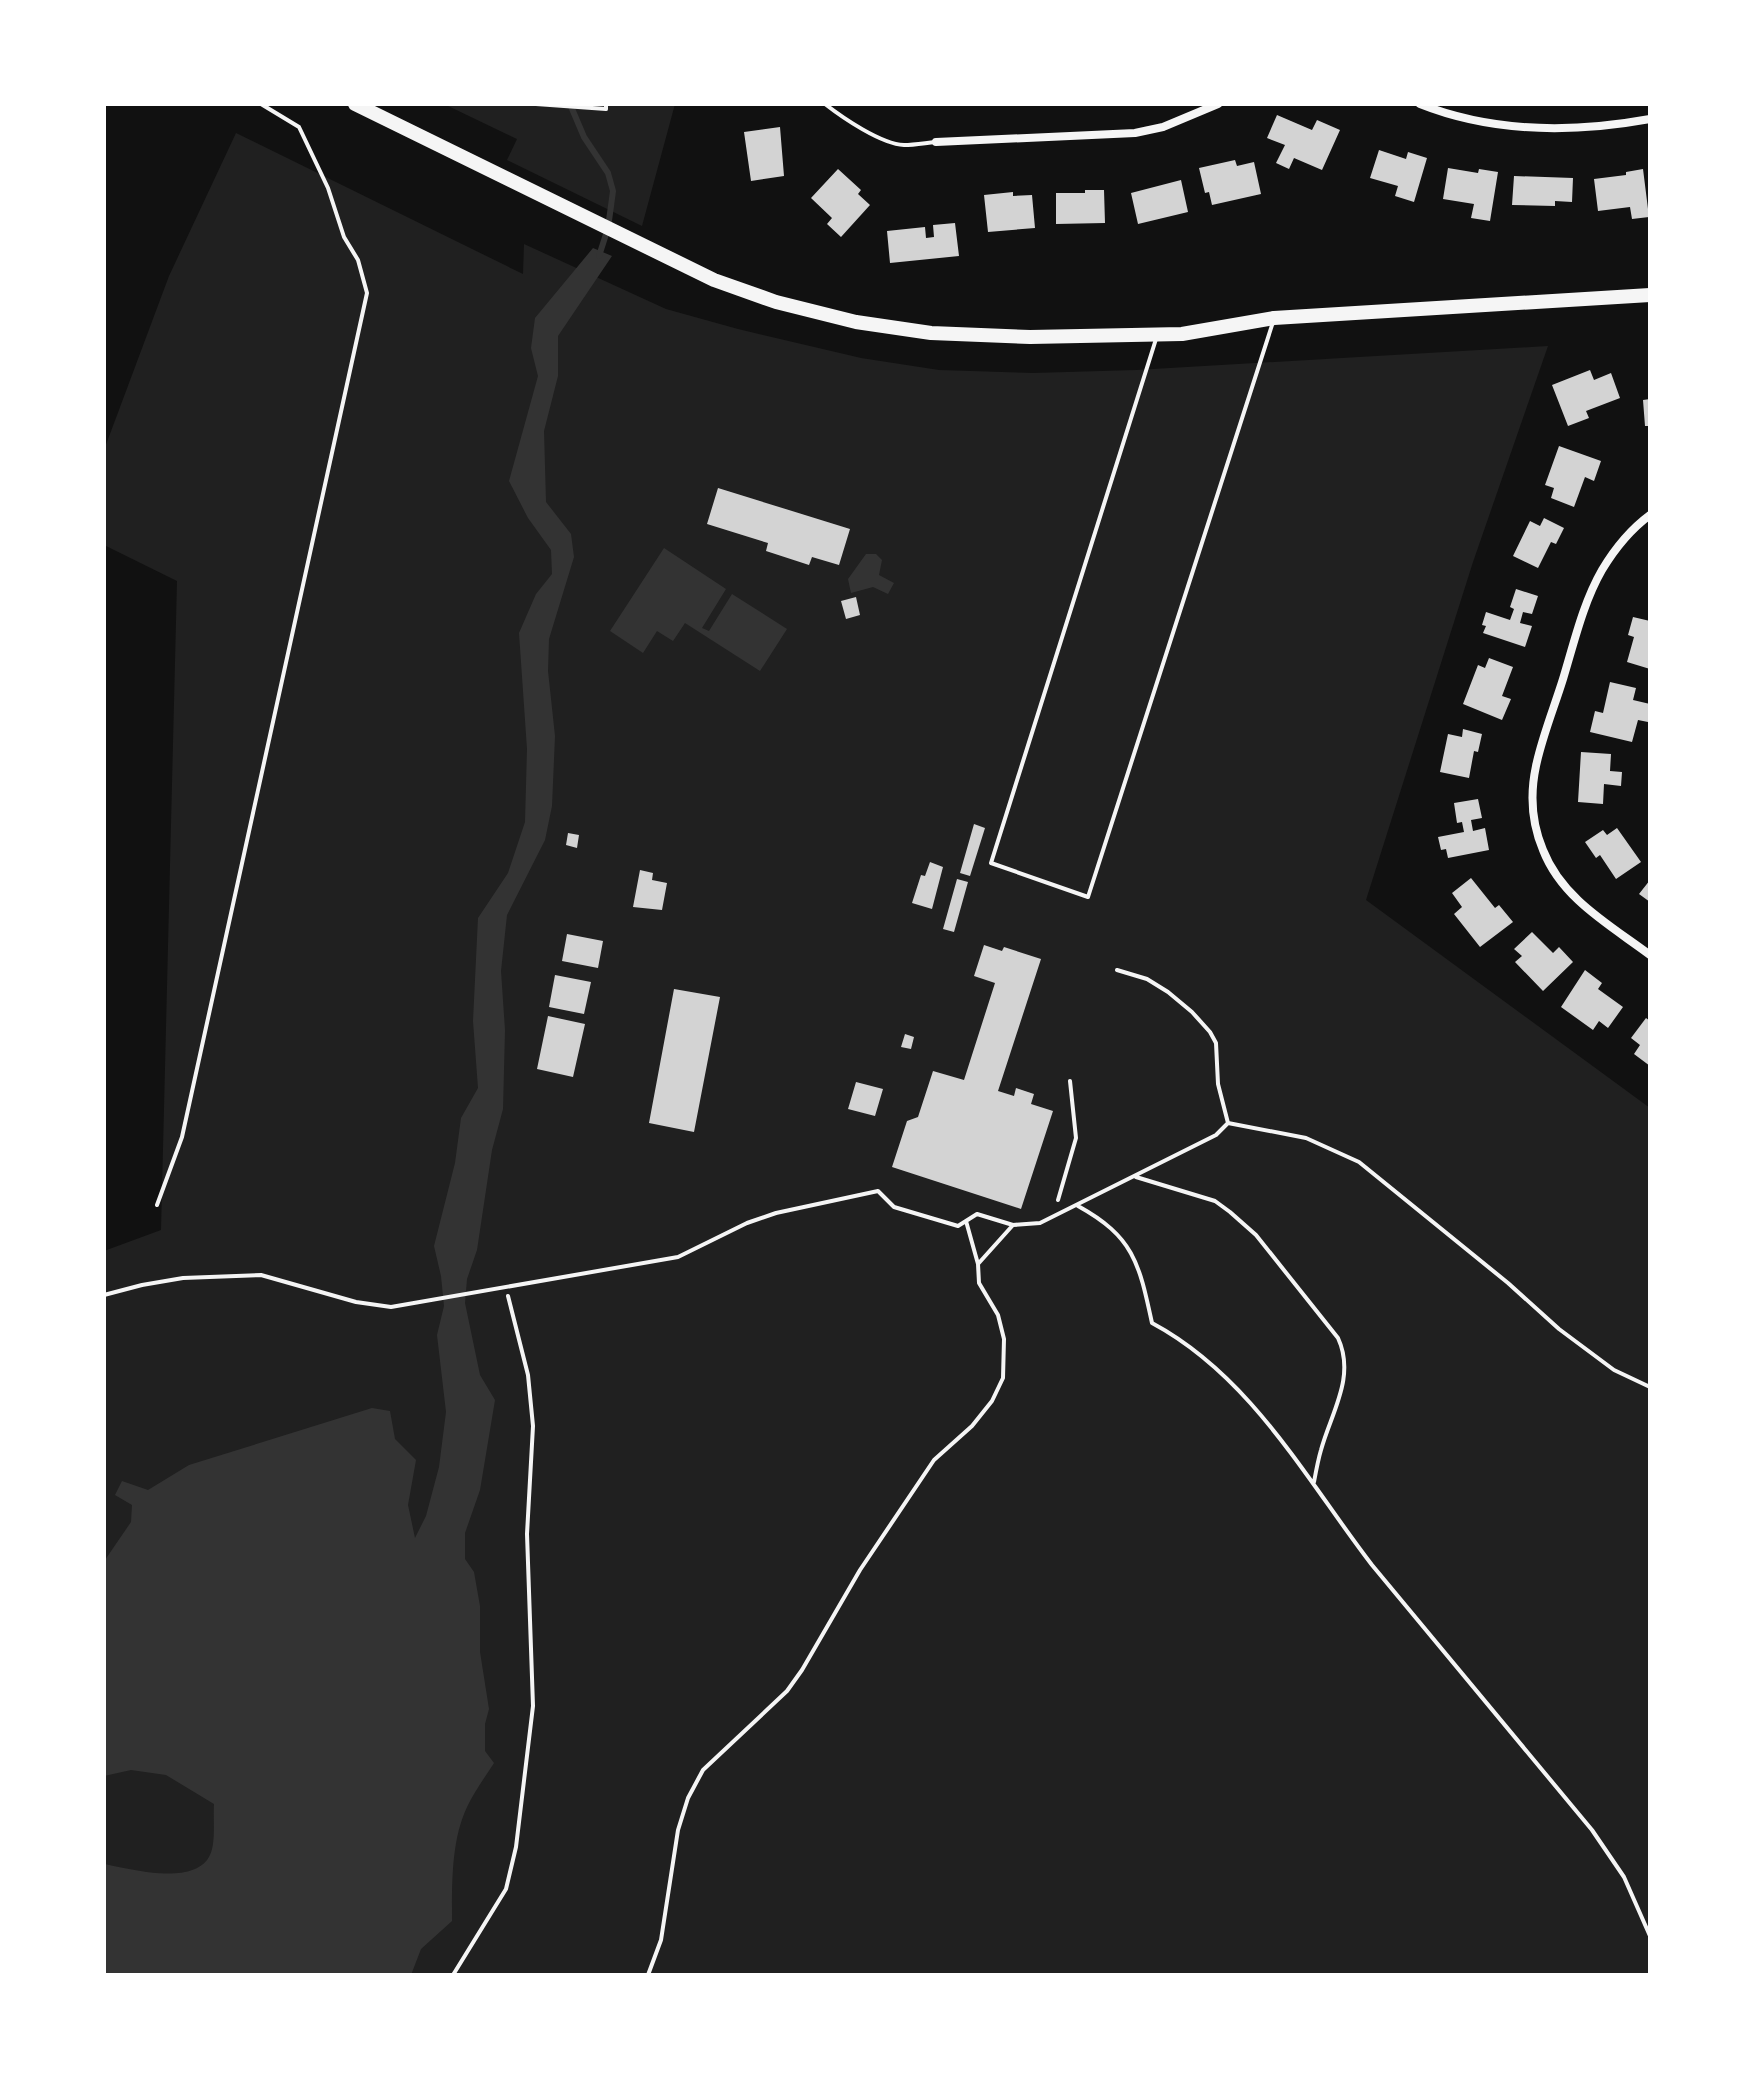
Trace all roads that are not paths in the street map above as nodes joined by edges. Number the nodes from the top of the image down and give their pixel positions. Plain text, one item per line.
1 (355, 104) edge
2 (825, 104) edge
3 (1218, 104) edge
4 (1420, 104) edge
5 (1650, 119) edge
6 (936, 142) joint
7 (1650, 295) edge
8 (1274, 318) junction
9 (1158, 333) junction
10 (1650, 515) edge
11 (1650, 955) edge
12 (1117, 970) dead end
13 (1228, 1123) junction
14 (1135, 1176) junction
15 (1078, 1206) junction
16 (966, 1221) junction
17 (1013, 1225) junction
18 (978, 1264) junction
19 (104, 1295) edge
20 (1650, 1387) edge
21 (1314, 1482) junction
22 (1650, 1936) edge
23 (648, 1975) edge

1 - 9 main road
2 - 6 lane
3 - 6 street
4 - 5 street
7 - 8 main road
8 - 9 main road
8 - 9 lane
10 - 11 street
12 - 13 lane
13 - 14 lane
13 - 20 lane
14 - 15 lane
14 - 21 lane
15 - 17 lane
15 - 21 lane
16 - 17 lane
16 - 18 lane
16 - 19 lane
17 - 18 lane
18 - 23 lane
21 - 22 lane

